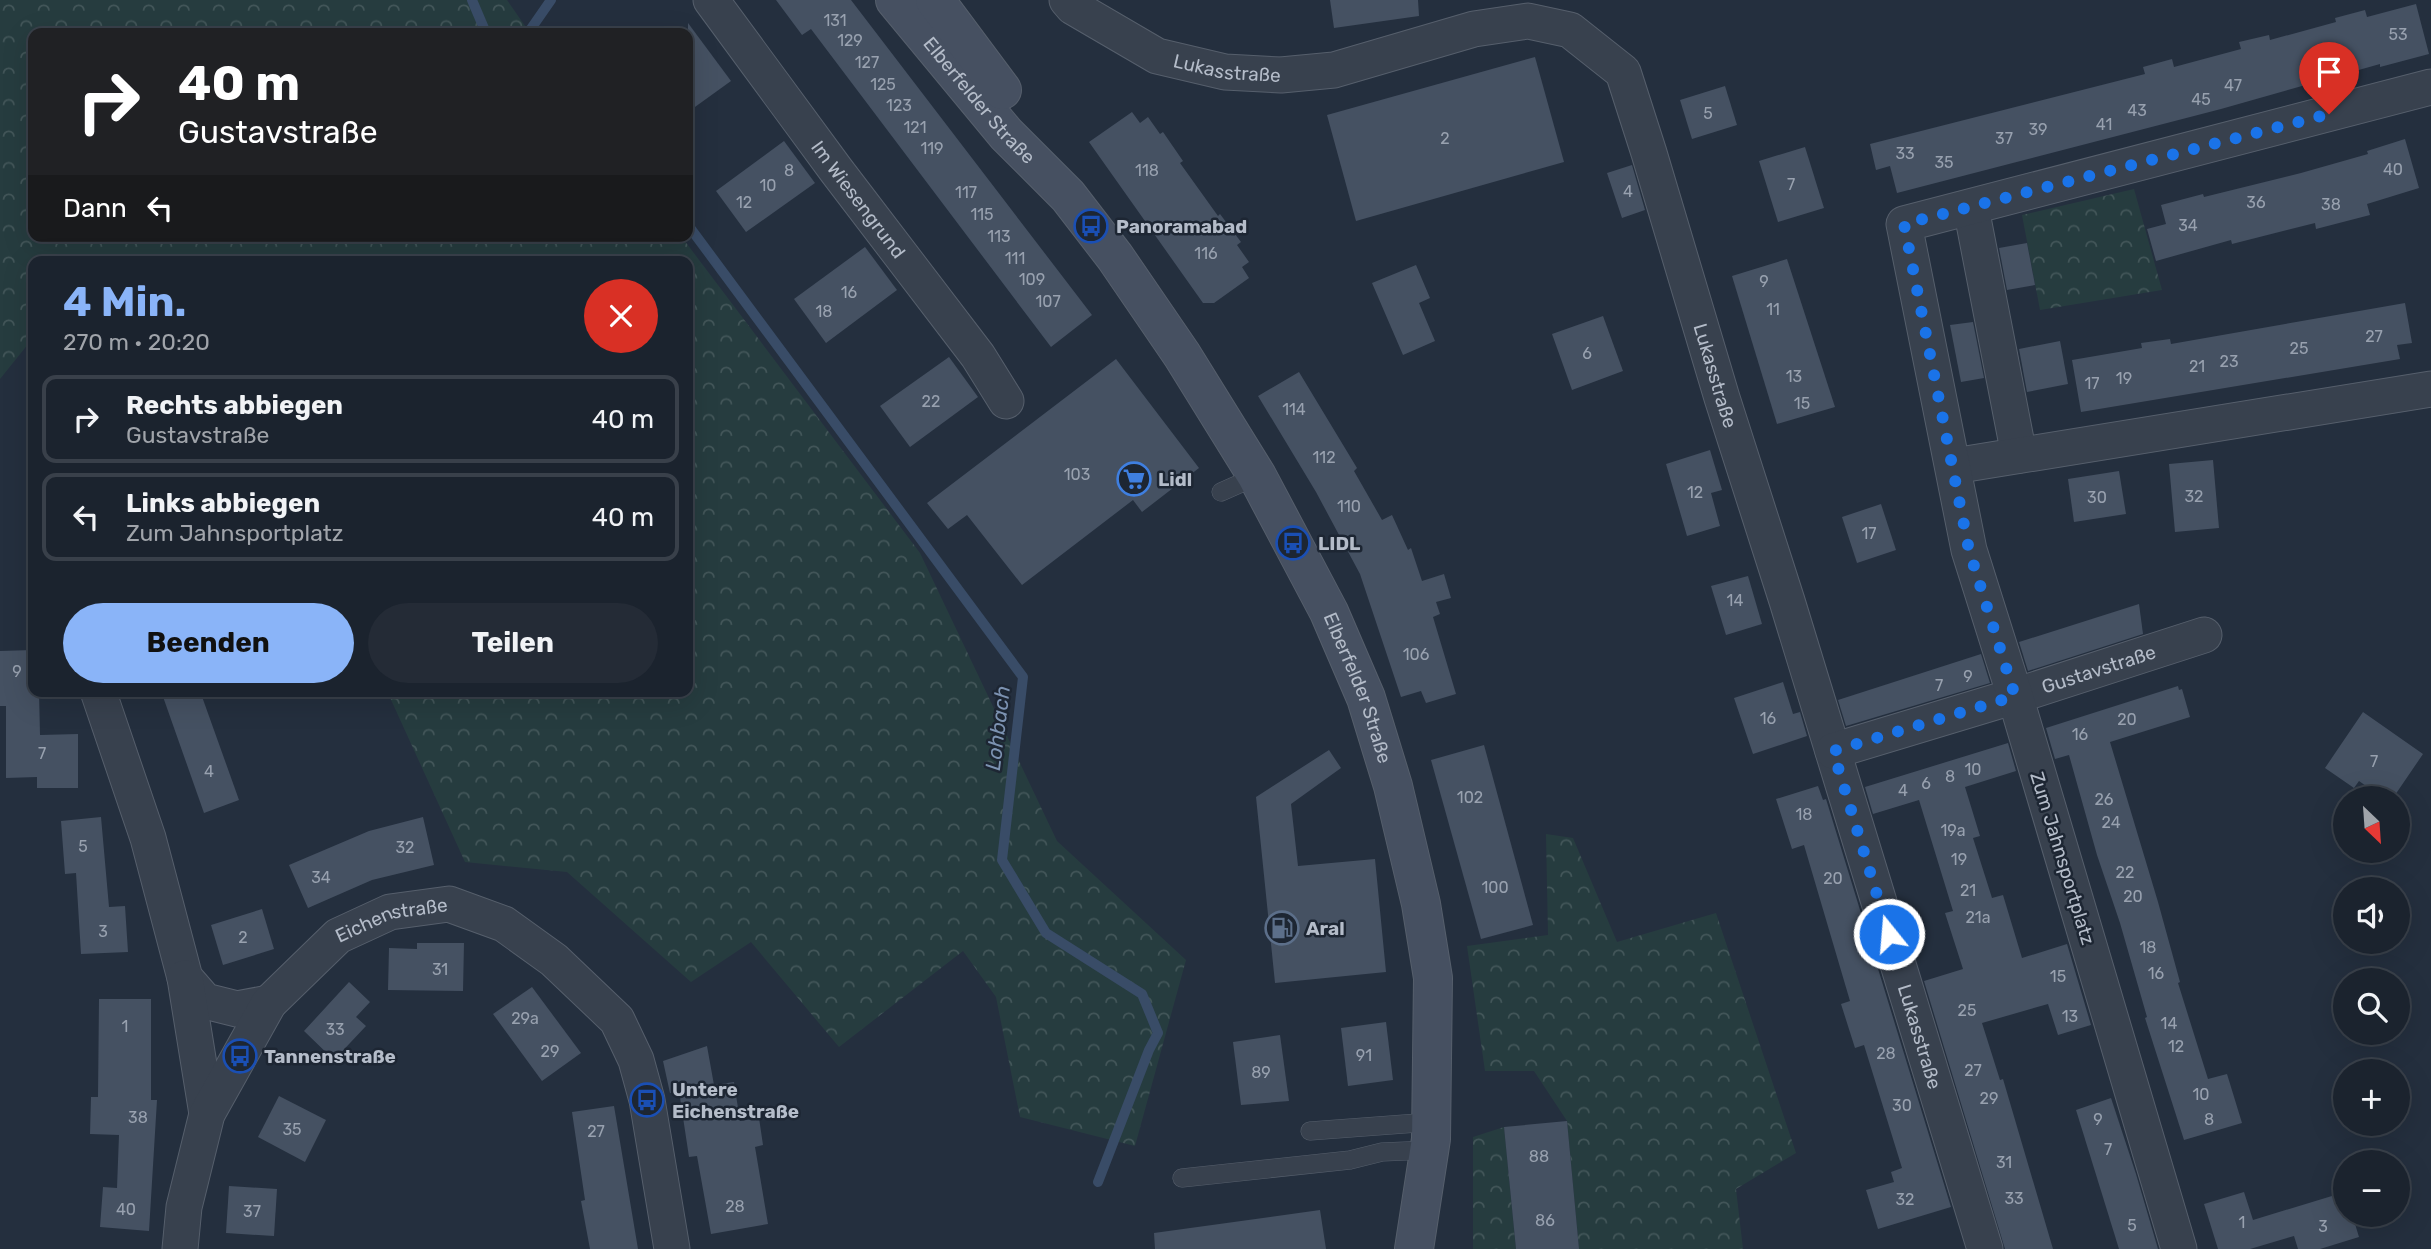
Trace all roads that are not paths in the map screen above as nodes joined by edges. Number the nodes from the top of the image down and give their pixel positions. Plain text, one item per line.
1 (711, 0) edge
2 (895, 0) edge
3 (934, 0) edge
4 (1068, 0) edge
5 (2431, 87) edge
6 (1068, 196) junction
7 (1971, 208) junction
8 (2431, 388) edge
9 (1006, 401) dead end
10 (2019, 456) junction
11 (1954, 466) junction
12 (1257, 476) junction
13 (1221, 492) dead end
14 (2204, 635) dead end
15 (2015, 696) junction
16 (100, 697) edge
17 (1833, 751) junction
18 (185, 978) junction
19 (269, 1003) junction
20 (207, 1114) junction
21 (1310, 1131) dead end
22 (1430, 1136) junction
23 (1182, 1178) dead end
24 (180, 1249) edge
25 (672, 1249) edge
26 (1414, 1249) edge
27 (1985, 1249) edge
28 (2179, 1249) edge

1 - 9 street, Im Wiesengrund
2 - 6 main road, Elberfelder Straße
3 - 6 main road, Elberfelder Straße
4 - 17 street, Lukasstraße
5 - 7 street, Zum Jahnsportplatz
6 - 12 main road, Elberfelder Straße
7 - 10 street
7 - 11 street, Zum Jahnsportplatz
8 - 10 street
10 - 11 street
11 - 15 street, Zum Jahnsportplatz
12 - 13 lane
12 - 22 main road, Elberfelder Straße
14 - 15 street, Gustavstraße
15 - 17 street, Gustavstraße
15 - 28 street, Zum Jahnsportplatz
16 - 18 street
17 - 27 street, Lukasstraße
18 - 19 street
18 - 20 street
19 - 20 street, Eichenstraße
19 - 25 street, Eichenstraße
20 - 24 street, Eichenstraße
21 - 22 lane
22 - 23 lane
22 - 26 main road, Elberfelder Straße

